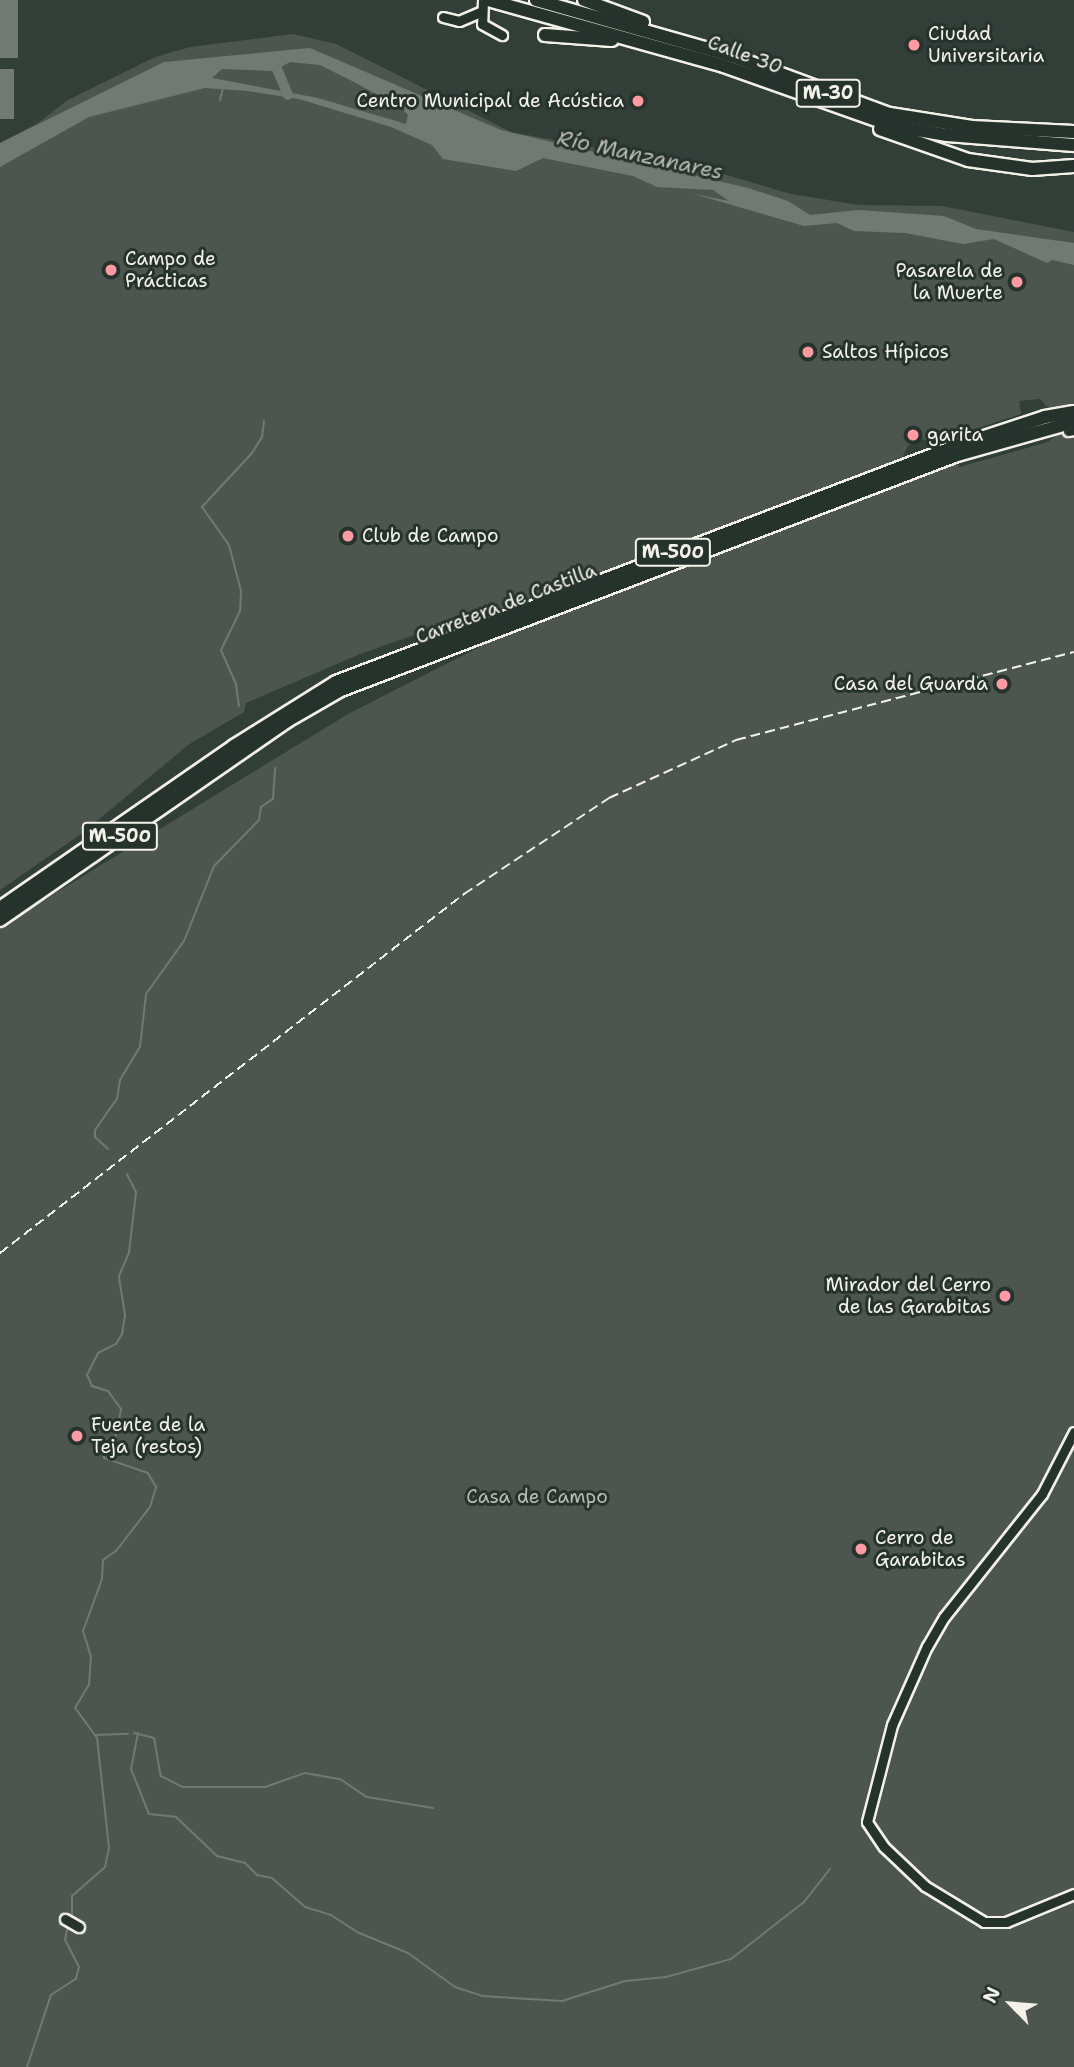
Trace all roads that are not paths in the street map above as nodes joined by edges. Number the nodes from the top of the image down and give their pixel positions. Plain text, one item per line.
1 (485, 0) edge
2 (536, 0) edge
3 (584, 0) edge
4 (480, 12) junction
5 (443, 17) dead end
6 (502, 35) dead end
7 (545, 35) dead end
8 (677, 39) junction
9 (644, 43) junction
10 (859, 116) junction
11 (1074, 125) edge
12 (983, 127) junction
13 (1074, 132) edge
14 (1074, 145) edge
15 (1074, 166) edge
16 (1074, 412) edge
17 (1072, 428) edge
18 (284, 718) junction
19 (237, 749) junction
20 (0, 908) edge
21 (0, 920) edge
22 (1074, 1432) edge
23 (1074, 1894) edge
24 (65, 1919) dead end
25 (79, 1927) dead end

1 - 4 street
1 - 9 highway, Calle 30 / M-30
2 - 8 highway, Calle 30 / M-30
3 - 8 highway
4 - 5 street
4 - 6 street
7 - 9 highway
8 - 12 highway, Calle 30 / M-30
9 - 10 highway, Calle 30 / M-30
10 - 14 highway, Calle 30 / M-30
10 - 15 highway
11 - 12 highway
12 - 13 highway, Calle 30 / M-30
16 - 18 highway, Carretera de Castilla / M-500
17 - 18 highway, Carretera de Castilla / M-500
18 - 19 highway, Carretera de Castilla / M-500
19 - 20 highway, Carretera de Castilla / M-500
19 - 21 highway, Carretera de Castilla / M-500
22 - 23 street
24 - 25 street

